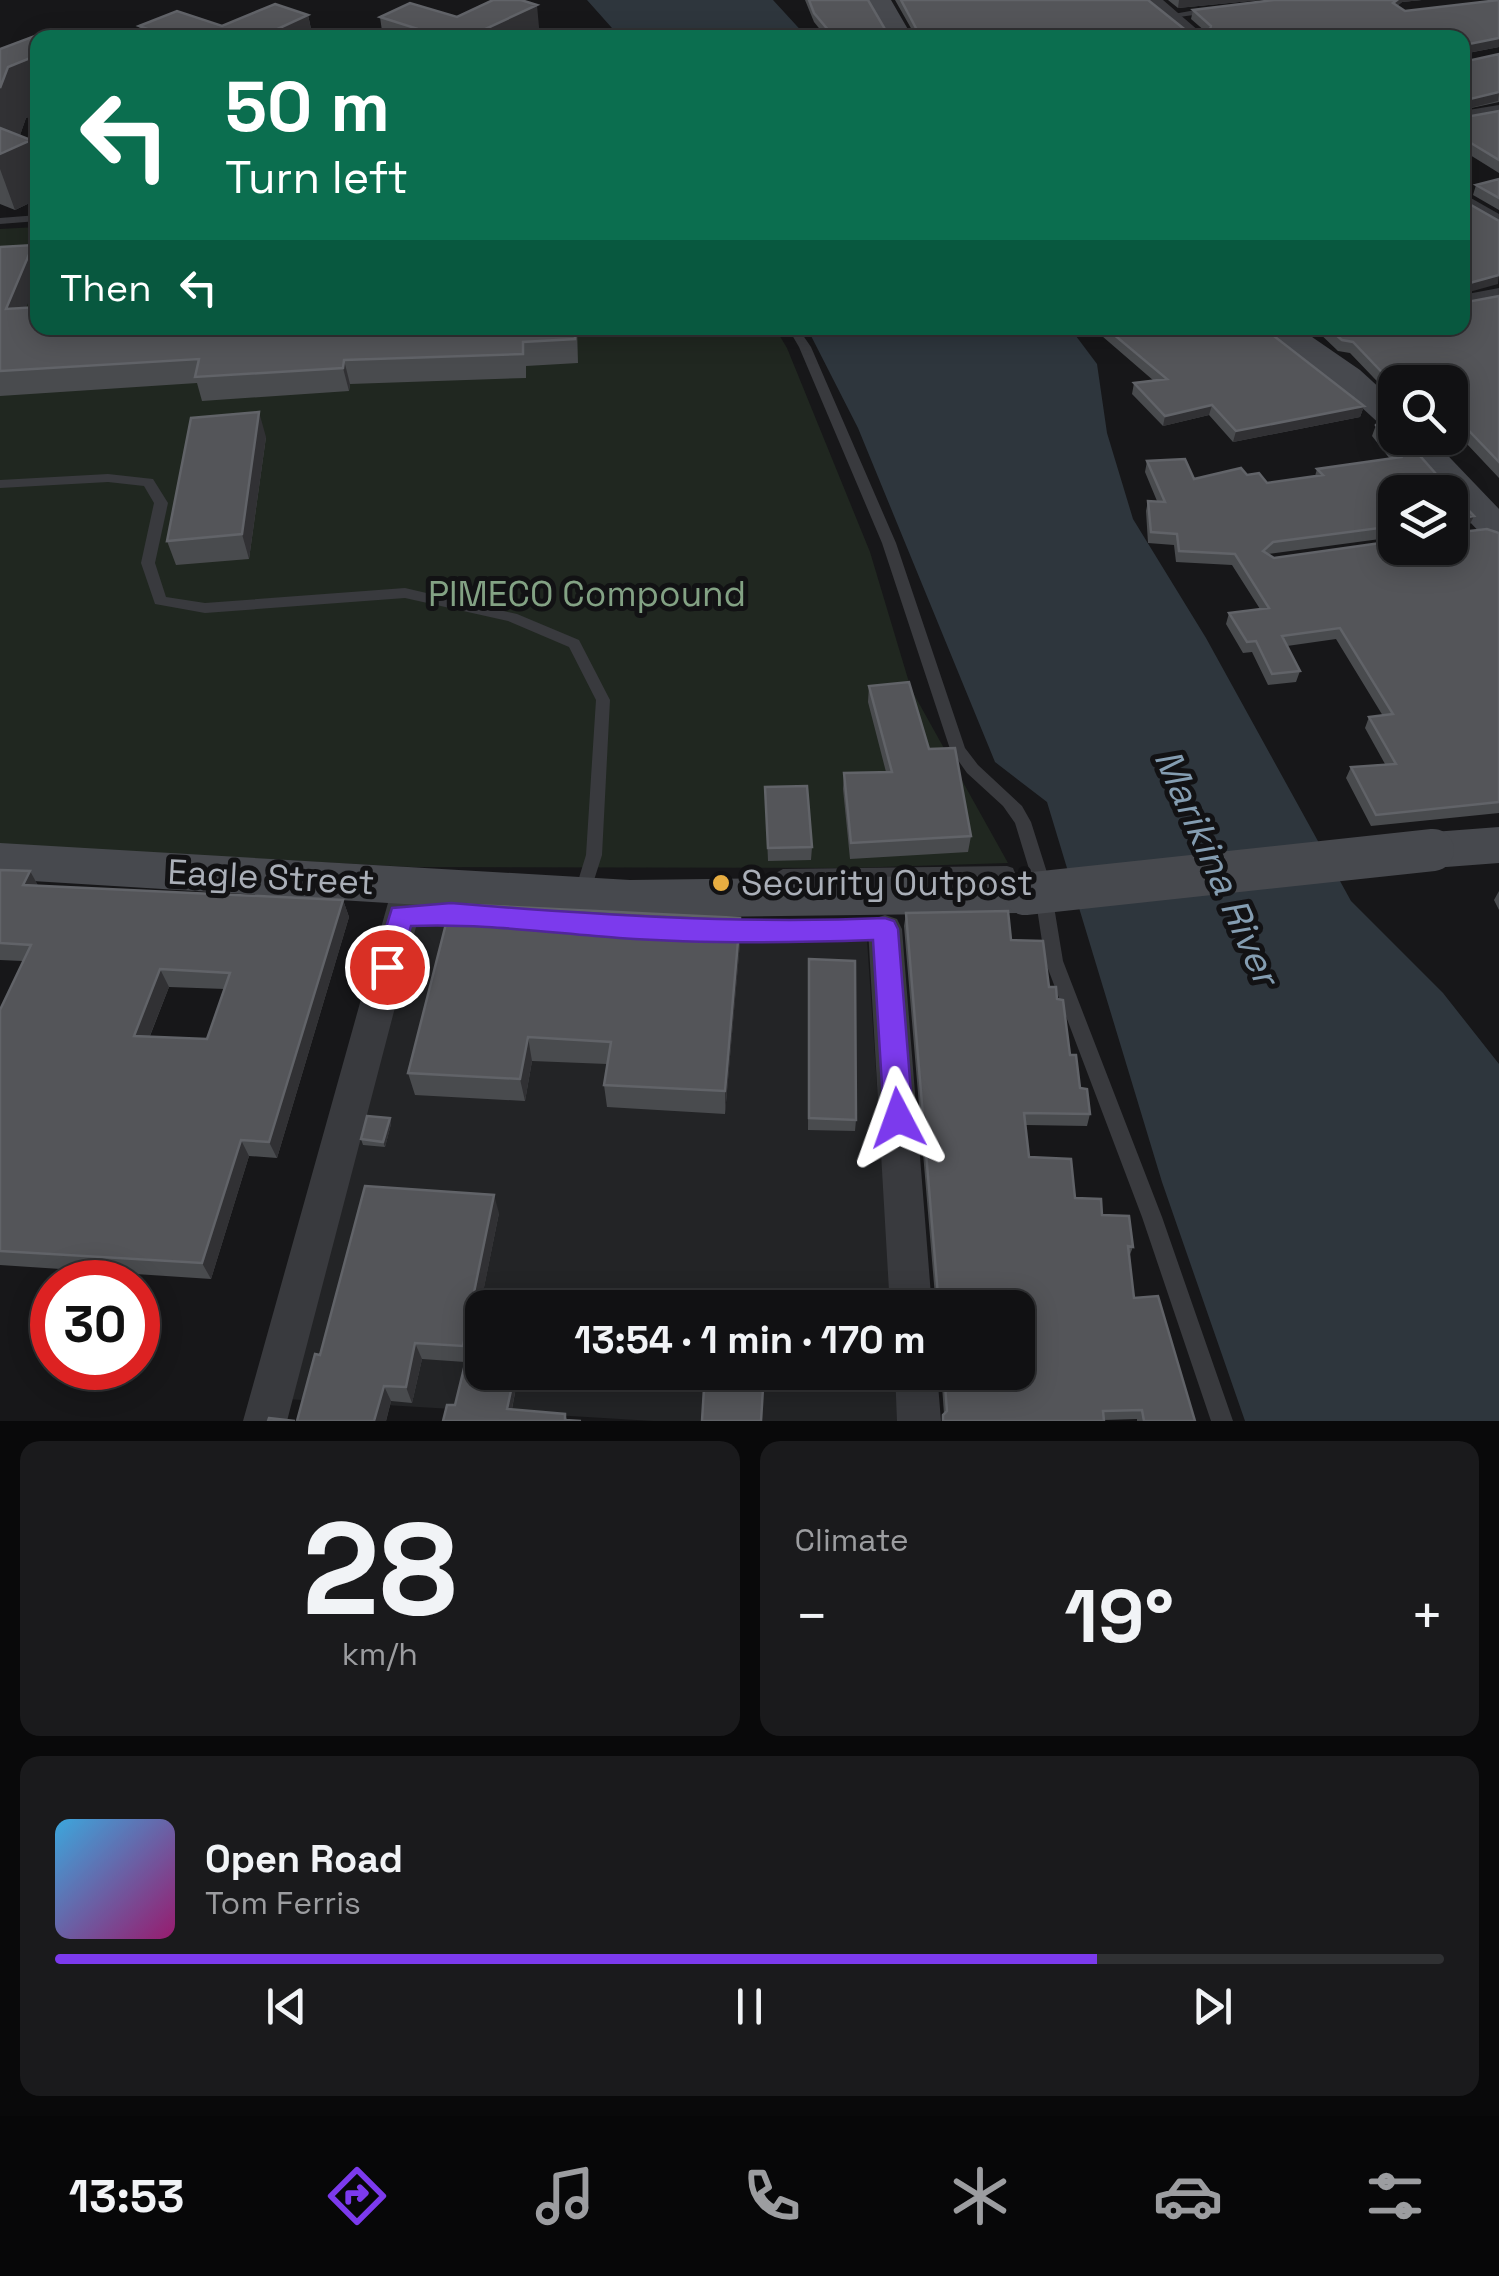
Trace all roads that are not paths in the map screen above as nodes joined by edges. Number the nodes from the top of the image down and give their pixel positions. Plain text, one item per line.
1 (880, 0) edge
2 (1173, 7) edge
3 (1230, 8) edge
4 (897, 30) edge
5 (1192, 30) edge
6 (1499, 110) edge
7 (1470, 115) edge
8 (1470, 204) edge
9 (30, 219) edge
10 (0, 221) edge
11 (1499, 224) edge
12 (1499, 295) edge
13 (1470, 300) edge
14 (797, 335) edge
15 (1288, 335) edge
16 (1378, 404) edge
17 (1428, 455) edge
18 (0, 484) edge
19 (1493, 525) edge
20 (1499, 845) edge
21 (0, 861) edge
22 (581, 896) junction
23 (406, 901) junction
24 (484, 918) edge
25 (885, 929) joint
26 (694, 930) edge
27 (911, 1290) edge
28 (917, 1390) edge
29 (265, 1421) edge
30 (919, 1421) edge
31 (1222, 1421) edge

1 - 4 main road
2 - 3 lane
2 - 5 street
6 - 7 street
8 - 11 street
9 - 10 lane
12 - 13 street
14 - 31 lane
15 - 16 main road
17 - 19 main road
18 - 22 lane
20 - 22 main road, Eagle Street, bridge
21 - 23 main road, Eagle Street
22 - 23 main road, Eagle Street
23 - 24 lane
23 - 29 street
25 - 26 lane
25 - 27 street
28 - 30 street

